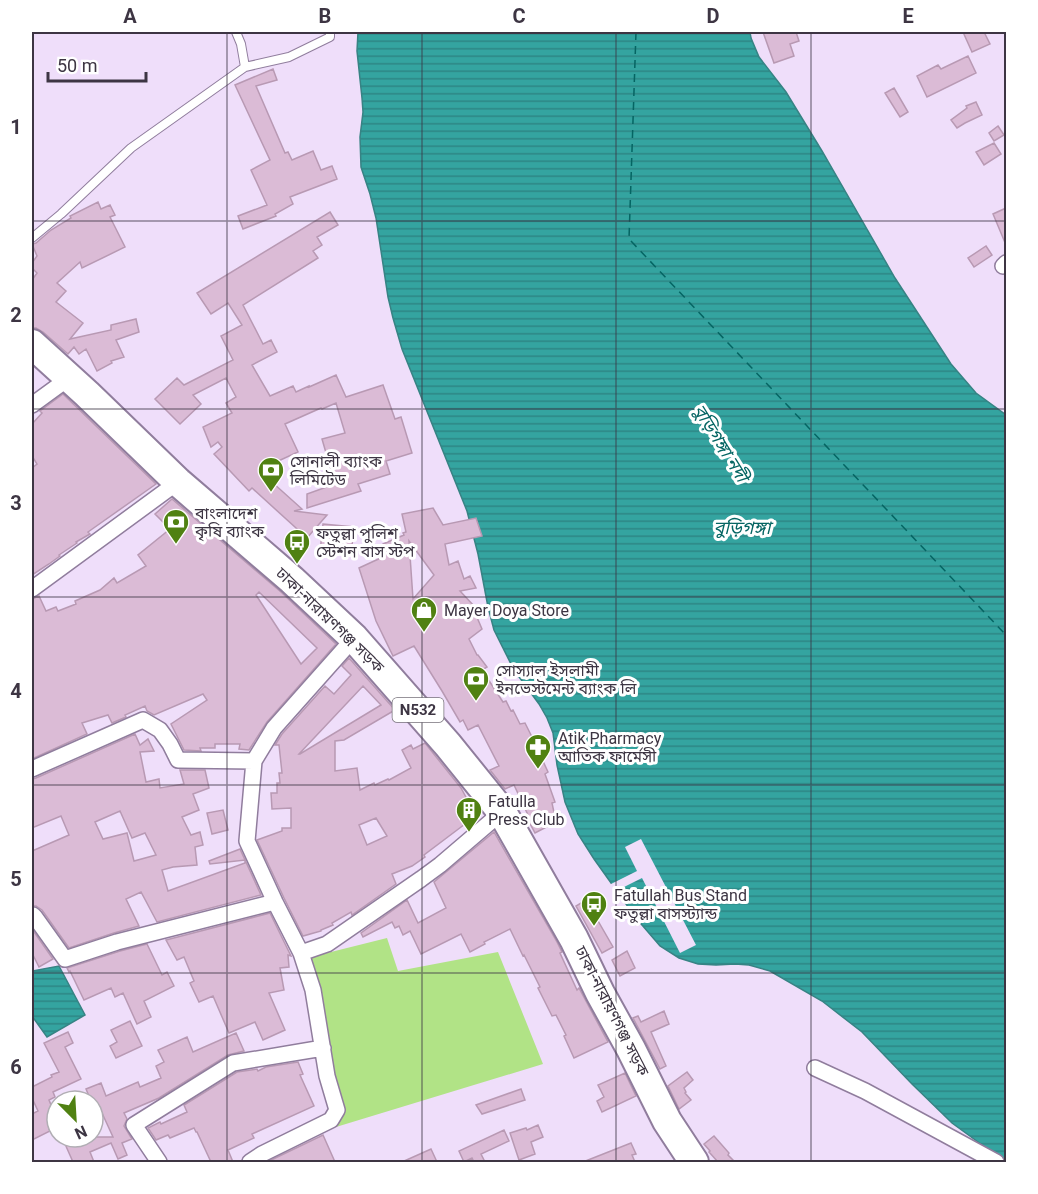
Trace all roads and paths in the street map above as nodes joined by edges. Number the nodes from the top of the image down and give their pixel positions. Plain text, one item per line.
1 (236, 32) edge
2 (330, 32) edge
3 (245, 67) junction
4 (32, 238) edge
5 (32, 344) edge
6 (69, 378) junction
7 (32, 405) edge
8 (178, 482) junction
9 (32, 589) edge
10 (354, 638) junction
11 (254, 761) junction
12 (32, 769) edge
13 (502, 812) junction
14 (275, 902) junction
15 (32, 916) edge
16 (301, 953) junction
17 (323, 1048) junction
18 (815, 1068) dead end
19 (159, 1162) edge
20 (250, 1162) edge
21 (694, 1162) edge
22 (996, 1162) edge

1 - 3 lane
2 - 3 lane
3 - 4 lane
5 - 6 highway, ঢাকা-নারায়ণগঞ্জ সড়ক / N532
6 - 7 street
6 - 8 highway, ঢাকা-নারায়ণগঞ্জ সড়ক / N532
8 - 9 street
8 - 10 highway, ঢাকা-নারায়ণগঞ্জ সড়ক / N532
10 - 11 street
10 - 13 highway, ঢাকা-নারায়ণগঞ্জ সড়ক / N532
11 - 12 street
11 - 14 street
13 - 16 street
13 - 21 highway, ঢাকা-নারায়ণগঞ্জ সড়ক / N532
14 - 15 street
14 - 16 street
16 - 17 street
17 - 19 street
17 - 20 street
18 - 22 street

